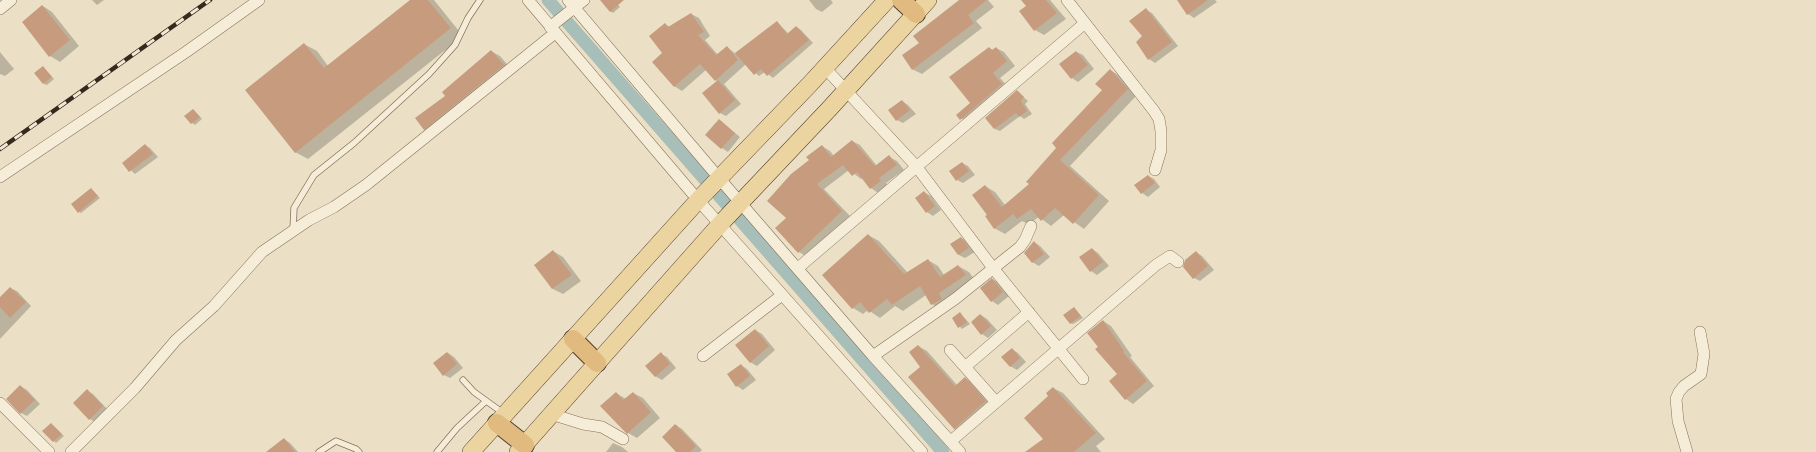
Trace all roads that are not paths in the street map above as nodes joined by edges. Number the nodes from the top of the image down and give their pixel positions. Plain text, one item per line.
1 (11, 0) edge
2 (259, 0) edge
3 (480, 0) edge
4 (528, 0) edge
5 (584, 0) edge
6 (887, 0) edge
7 (901, 0) edge
8 (928, 0) edge
9 (1067, 0) edge
10 (571, 6) edge
11 (0, 9) edge
12 (916, 14) junction
13 (1085, 23) junction
14 (553, 28) junction
15 (825, 68) junction
16 (846, 90) junction
17 (916, 166) junction
18 (1155, 170) dead end
19 (0, 177) edge
20 (717, 180) junction
21 (700, 198) junction
22 (730, 214) junction
23 (1031, 226) dead end
24 (293, 230) junction
25 (1178, 262) dead end
26 (798, 268) junction
27 (993, 268) junction
28 (782, 295) junction
29 (1029, 312) junction
30 (1700, 332) dead end
31 (573, 339) junction
32 (1058, 349) junction
33 (950, 350) dead end
34 (703, 356) dead end
35 (873, 356) junction
36 (596, 363) junction
37 (965, 368) junction
38 (1083, 379) dead end
39 (463, 380) dead end
40 (486, 401) junction
41 (996, 402) junction
42 (1, 407) edge
43 (552, 414) junction
44 (501, 418) junction
45 (623, 439) dead end
46 (951, 441) junction
47 (522, 448) edge
48 (49, 452) edge
49 (71, 452) edge
50 (319, 452) edge
51 (359, 452) edge
52 (437, 452) edge
53 (471, 452) edge
54 (922, 452) edge
55 (960, 452) edge
56 (1687, 452) edge

1 - 11 street
2 - 19 street
3 - 24 lane
4 - 14 street
5 - 10 street
6 - 15 main road
7 - 12 highway
8 - 12 main road
9 - 13 street
10 - 14 street
10 - 20 street
12 - 16 main road
13 - 17 street
13 - 18 street
14 - 21 street
14 - 24 street
15 - 16 street
15 - 20 main road
16 - 17 street
16 - 22 main road
17 - 26 street
17 - 27 street
20 - 21 main road
20 - 22 street
21 - 22 street
21 - 31 main road
22 - 26 street
22 - 28 street
22 - 36 main road
23 - 27 street
24 - 49 street
25 - 32 street
26 - 35 street
27 - 29 street
27 - 35 street
28 - 34 street
28 - 54 street
29 - 32 street
29 - 37 street
30 - 56 street
31 - 36 highway
31 - 44 main road
32 - 38 street
32 - 41 street
33 - 37 street
35 - 46 street
36 - 43 main road
37 - 41 street
39 - 40 lane
40 - 44 lane
40 - 52 lane
41 - 46 street
42 - 48 street
43 - 45 street
43 - 47 main road
44 - 47 highway
44 - 53 main road
46 - 55 street
50 - 51 lane

